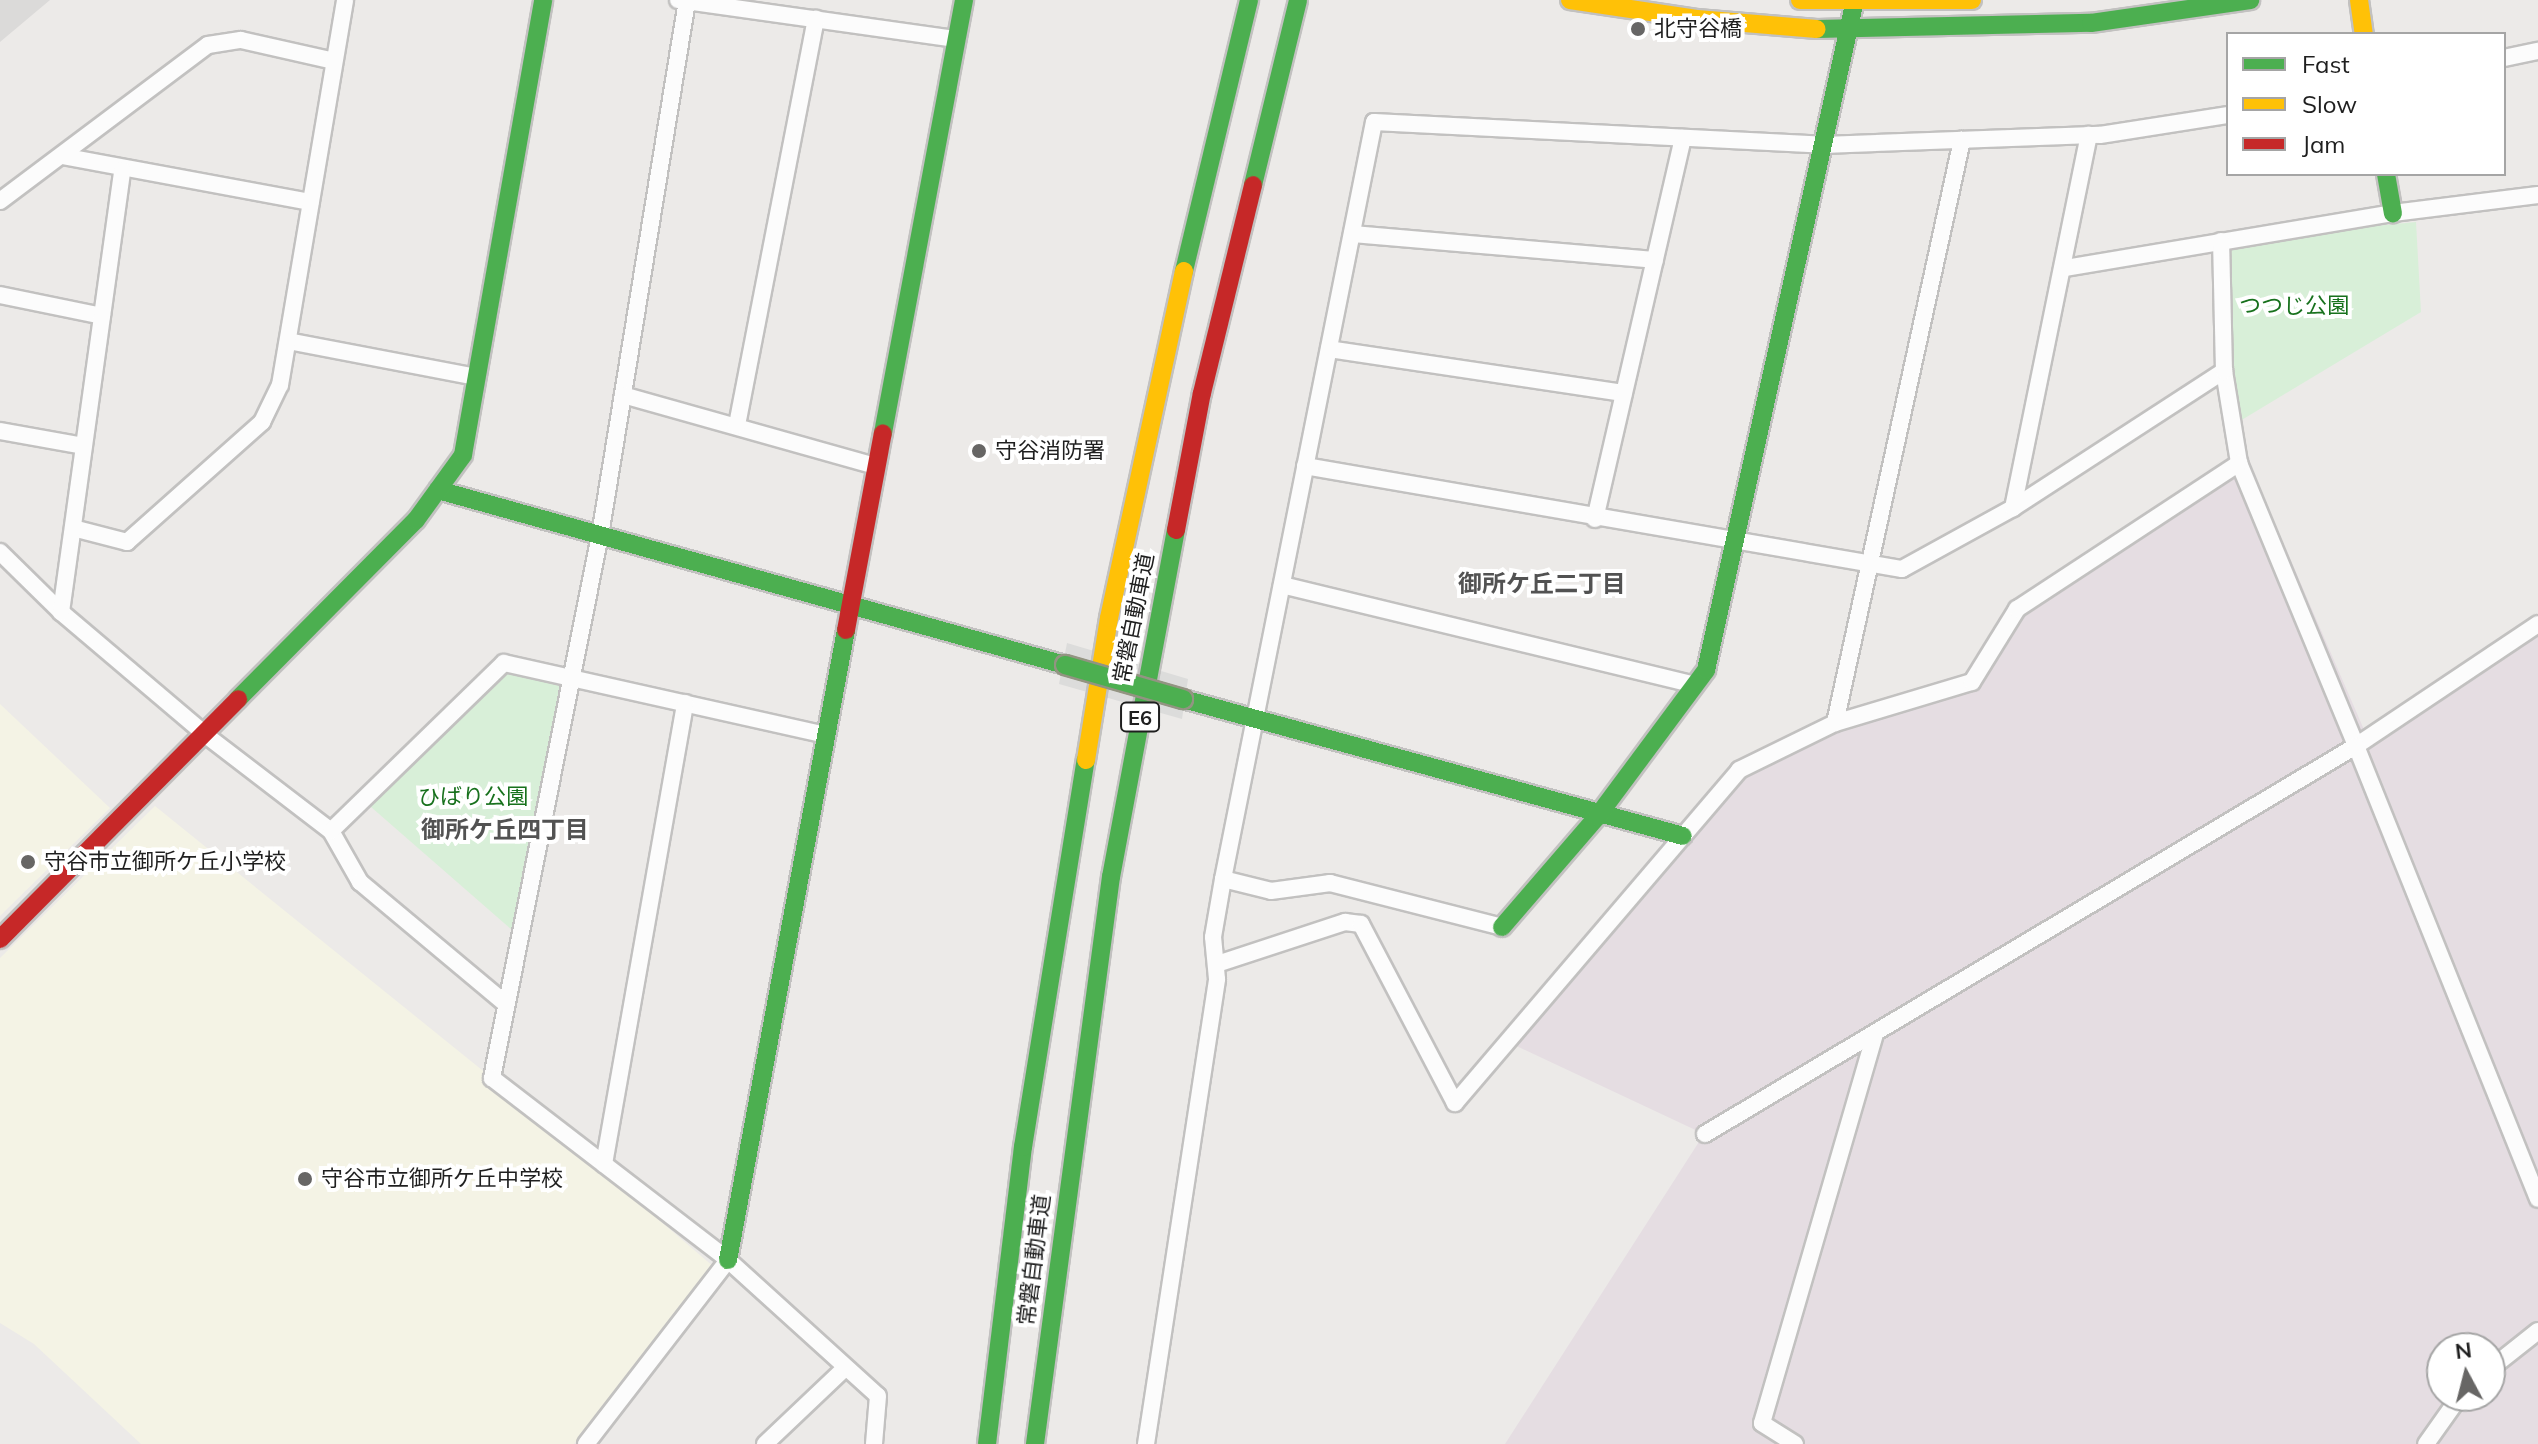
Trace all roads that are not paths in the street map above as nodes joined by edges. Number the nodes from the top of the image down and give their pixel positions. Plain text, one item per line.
1 (345, 0) edge
2 (543, 0) edge
3 (964, 0) edge
4 (1249, 0) edge
5 (1298, 0) edge
6 (1570, 0) edge
7 (1800, 0) edge
8 (1972, 0) edge
9 (2250, 0) edge
10 (2359, 0) edge
11 (681, 1) edge
12 (1855, 2) edge
13 (816, 19) junction
14 (1847, 31) junction
15 (2364, 32) edge
16 (957, 39) junction
17 (2538, 51) edge
18 (2506, 58) edge
19 (334, 61) junction
20 (2226, 115) edge
21 (2089, 135) junction
22 (1683, 138) junction
23 (1962, 140) junction
24 (1823, 145) junction
25 (62, 156) junction
26 (122, 170) junction
27 (2386, 176) edge
28 (2538, 195) edge
29 (0, 201) edge
30 (311, 202) junction
31 (2393, 213) junction
32 (1352, 234) junction
33 (2221, 241) junction
34 (1655, 260) junction
35 (2065, 268) junction
36 (0, 295) edge
37 (102, 316) junction
38 (288, 341) junction
39 (1329, 349) junction
40 (2224, 371) junction
41 (476, 377) junction
42 (1624, 393) junction
43 (623, 395) junction
44 (737, 425) junction
45 (0, 431) edge
46 (84, 446) junction
47 (2239, 463) junction
48 (876, 466) junction
49 (1305, 466) junction
50 (438, 490) junction
51 (2013, 508) junction
52 (1595, 519) junction
53 (73, 528) junction
54 (600, 535) junction
55 (1736, 544) junction
56 (0, 552) edge
57 (1868, 564) junction
58 (1282, 585) junction
59 (849, 604) junction
60 (61, 612) junction
61 (2538, 624) edge
62 (571, 678) junction
63 (1695, 685) junction
64 (685, 703) junction
65 (1257, 718) junction
66 (1835, 723) junction
67 (826, 735) junction
68 (207, 736) junction
69 (2356, 746) junction
70 (1597, 817) junction
71 (331, 831) junction
72 (1683, 836) junction
73 (1223, 879) junction
74 (1502, 927) joint
75 (0, 939) edge
76 (1217, 964) junction
77 (506, 1004) junction
78 (1875, 1035) junction
79 (1705, 1134) dead end
80 (604, 1164) junction
81 (2538, 1199) edge
82 (728, 1260) junction
83 (2538, 1331) edge
84 (2506, 1356) edge
85 (845, 1368) junction
86 (2449, 1412) edge
87 (586, 1444) edge
88 (765, 1444) edge
89 (874, 1444) edge
90 (987, 1444) edge
91 (1035, 1444) edge
92 (1146, 1444) edge
93 (1795, 1444) edge
94 (2426, 1444) edge

1 - 19 street
2 - 41 main road
3 - 16 main road
4 - 90 main road, 常磐自動車道 / E6
5 - 91 main road, 常磐自動車道 / E6
6 - 14 main road
7 - 12 main road
8 - 12 main road
9 - 14 main road
10 - 15 main road
11 - 13 street
11 - 43 street
12 - 14 main road
13 - 16 street
13 - 44 street
14 - 24 main road
16 - 48 main road
17 - 18 street
19 - 25 street
19 - 30 street
20 - 21 street
21 - 23 street
21 - 35 street
22 - 24 street
22 - 32 street
22 - 34 street
23 - 24 street
23 - 57 street
24 - 55 main road
25 - 26 street
25 - 29 street
26 - 30 street
26 - 37 street
27 - 31 main road
28 - 31 street
30 - 38 street
31 - 33 street
32 - 34 street
32 - 39 street
33 - 35 street
33 - 40 street
34 - 42 street
35 - 51 street
36 - 37 street
37 - 46 street
38 - 41 street
38 - 53 street
39 - 42 street
39 - 49 street
40 - 47 street
40 - 51 street
41 - 50 main road
42 - 52 street
43 - 44 street
43 - 54 street
44 - 48 street
45 - 46 street
46 - 53 street
47 - 66 street
47 - 69 street
48 - 59 main road
49 - 52 street
49 - 58 street
50 - 54 main road
50 - 68 main road
51 - 57 street
52 - 55 street
53 - 60 street
54 - 59 main road
54 - 62 street
55 - 57 street
55 - 63 main road
56 - 60 street
57 - 66 street
58 - 63 street
58 - 65 street
59 - 65 main road, bridge
59 - 67 main road
60 - 68 street
61 - 69 street
62 - 64 street
62 - 71 street
62 - 77 street
63 - 70 main road
64 - 67 street
64 - 80 street
65 - 70 main road
65 - 73 street
66 - 72 street
67 - 82 main road
68 - 71 street
68 - 75 main road
69 - 78 street
69 - 81 street
70 - 72 main road
70 - 74 main road
71 - 77 street
72 - 76 street
73 - 74 street
73 - 76 street
76 - 92 street
77 - 80 street
78 - 79 street
78 - 93 street
80 - 82 street
82 - 85 street
82 - 87 street
83 - 84 street
85 - 88 street
85 - 89 street
86 - 94 street

